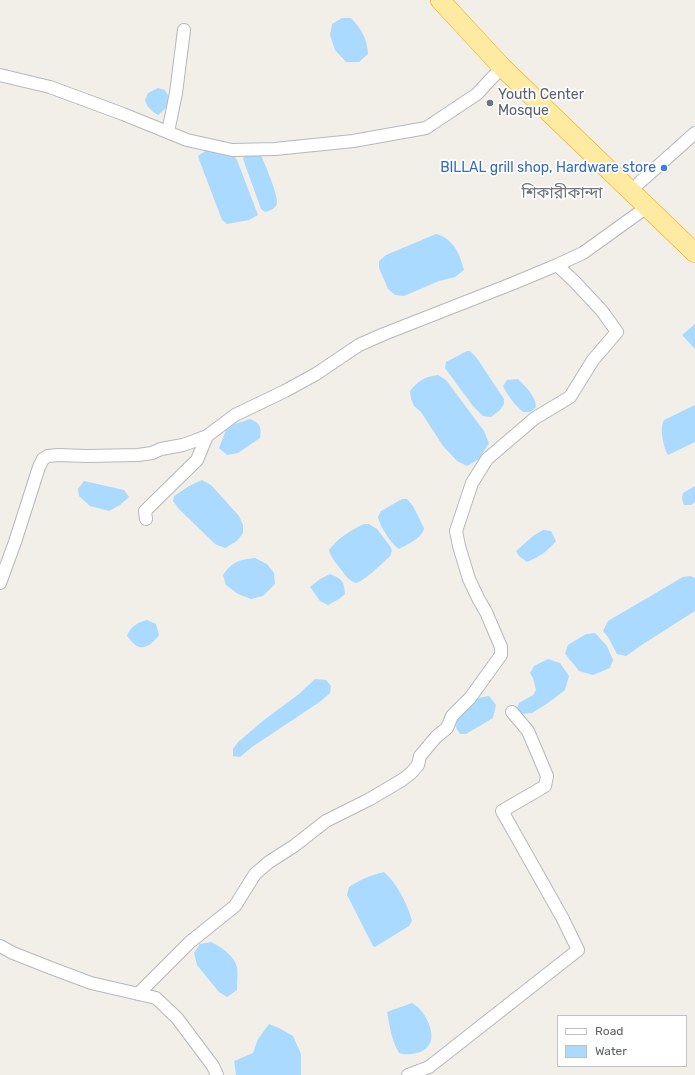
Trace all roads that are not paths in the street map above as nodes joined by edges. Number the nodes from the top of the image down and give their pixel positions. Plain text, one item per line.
1 (440, 0) edge
2 (458, 0) edge
3 (184, 30) dead end
4 (502, 68) junction
5 (0, 75) edge
6 (168, 132) junction
7 (695, 133) edge
8 (639, 183) junction
9 (647, 207) junction
10 (695, 239) edge
11 (695, 253) edge
12 (557, 265) junction
13 (207, 436) junction
14 (146, 519) dead end
15 (0, 583) edge
16 (512, 712) dead end
17 (0, 946) edge
18 (138, 994) junction
19 (217, 1075) edge
20 (408, 1075) edge

1 - 4 highway
2 - 8 highway
3 - 6 street
4 - 6 street
4 - 9 highway
5 - 6 street
7 - 8 street
8 - 10 highway
9 - 11 highway
9 - 12 street
12 - 13 street
12 - 18 street
13 - 14 street
13 - 15 street
16 - 20 street
17 - 18 street
18 - 19 street

